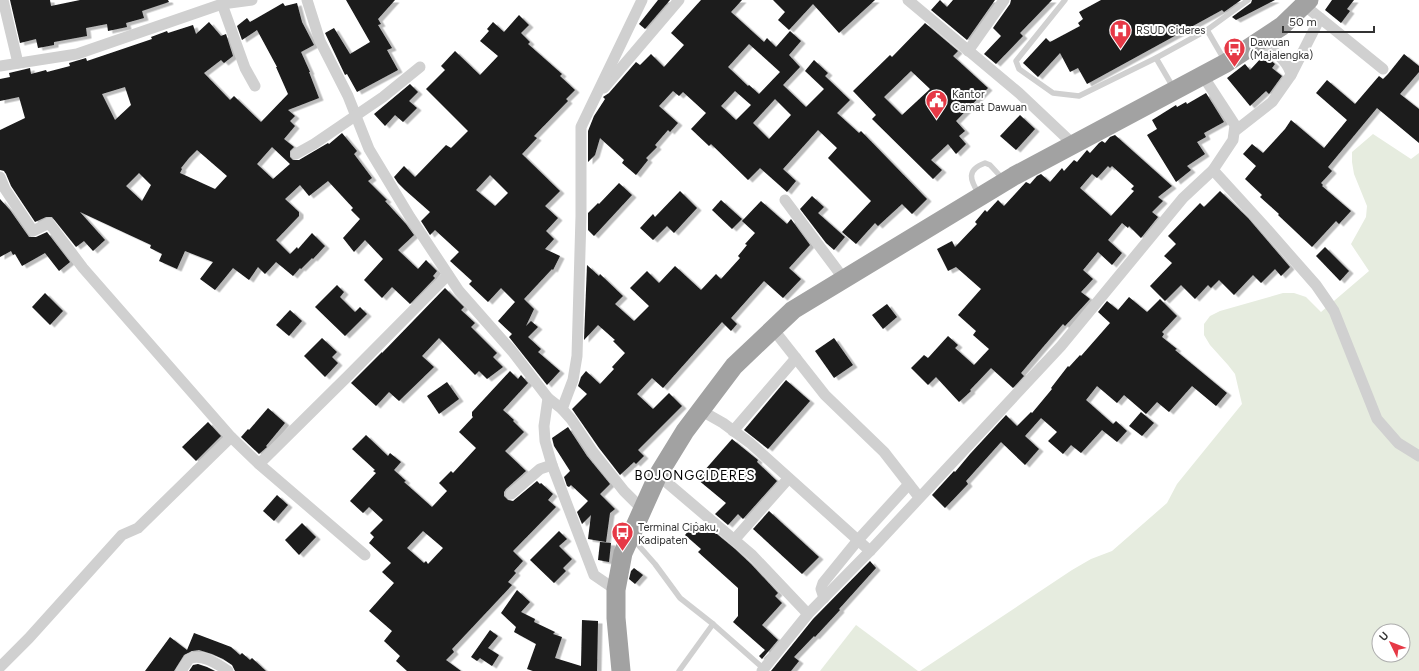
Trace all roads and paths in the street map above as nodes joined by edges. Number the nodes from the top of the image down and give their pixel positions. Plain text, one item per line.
1 (3, 0) edge
2 (252, 0) edge
3 (307, 0) edge
4 (642, 0) edge
5 (679, 0) edge
6 (908, 0) edge
7 (1004, 0) edge
8 (1065, 0) edge
9 (1248, 0) edge
10 (1307, 3) edge
11 (222, 4) junction
12 (1320, 18) junction
13 (1207, 30) junction
14 (1262, 41) junction
15 (968, 51) junction
16 (1156, 58) junction
17 (18, 62) junction
18 (1226, 63) junction
19 (0, 66) edge
20 (420, 67) dead end
21 (1383, 69) dead end
22 (1291, 75) junction
23 (1203, 76) junction
24 (255, 86) dead end
25 (1176, 90) junction
26 (593, 101) junction
27 (356, 115) junction
28 (1235, 131) junction
29 (1073, 144) junction
30 (296, 154) dead end
31 (1213, 170) junction
32 (0, 177) edge
33 (1005, 181) junction
34 (980, 196) junction
35 (785, 200) dead end
36 (448, 275) junction
37 (844, 279) junction
38 (773, 329) junction
39 (796, 358) junction
40 (548, 398) junction
41 (562, 409) junction
42 (700, 410) junction
43 (733, 431) junction
44 (231, 437) junction
45 (1419, 456) edge
46 (259, 464) junction
47 (552, 465) junction
48 (658, 474) junction
49 (788, 479) junction
50 (909, 484) junction
51 (511, 494) dead end
52 (919, 497) junction
53 (643, 510) junction
54 (631, 537) junction
55 (734, 540) junction
56 (858, 540) junction
57 (870, 551) junction
58 (365, 555) dead end
59 (616, 590) junction
60 (824, 598) junction
61 (808, 614) junction
62 (713, 624) junction
63 (0, 667) edge
64 (763, 670) edge
65 (181, 671) edge
66 (228, 671) edge
67 (621, 671) edge
68 (679, 671) edge

1 - 17 street
2 - 11 street
3 - 27 street
4 - 26 street
5 - 26 street
6 - 15 street
7 - 15 street
8 - 16 lane
9 - 13 lane
10 - 12 street
10 - 14 highway
11 - 17 street
11 - 24 street
12 - 21 street
12 - 22 street
13 - 16 lane
13 - 18 lane
14 - 18 highway
14 - 22 street
15 - 29 street
16 - 25 lane
17 - 19 street
18 - 23 highway
20 - 27 street
22 - 28 street
23 - 25 highway
23 - 28 street
25 - 29 highway
26 - 41 street
27 - 30 street
27 - 36 street
28 - 31 street
29 - 33 highway
31 - 45 street
31 - 52 street
32 - 44 street
33 - 34 highway
33 - 34 lane
34 - 37 highway
35 - 37 street
36 - 40 street
36 - 46 street
37 - 38 highway
38 - 39 street
38 - 42 highway
39 - 43 street
39 - 50 street
40 - 41 street
40 - 47 street
41 - 53 street
42 - 43 street
42 - 48 highway
43 - 49 street
44 - 46 street
44 - 63 street
46 - 58 street
47 - 51 street
47 - 59 street
48 - 53 highway
48 - 55 street
49 - 55 street
49 - 56 street
50 - 52 street
50 - 56 street
52 - 57 street
53 - 54 highway
54 - 59 highway
54 - 62 lane
55 - 61 street
56 - 57 street
56 - 60 street
57 - 60 street
59 - 67 highway
60 - 61 street
61 - 64 street
62 - 64 lane
62 - 68 lane
65 - 66 street

